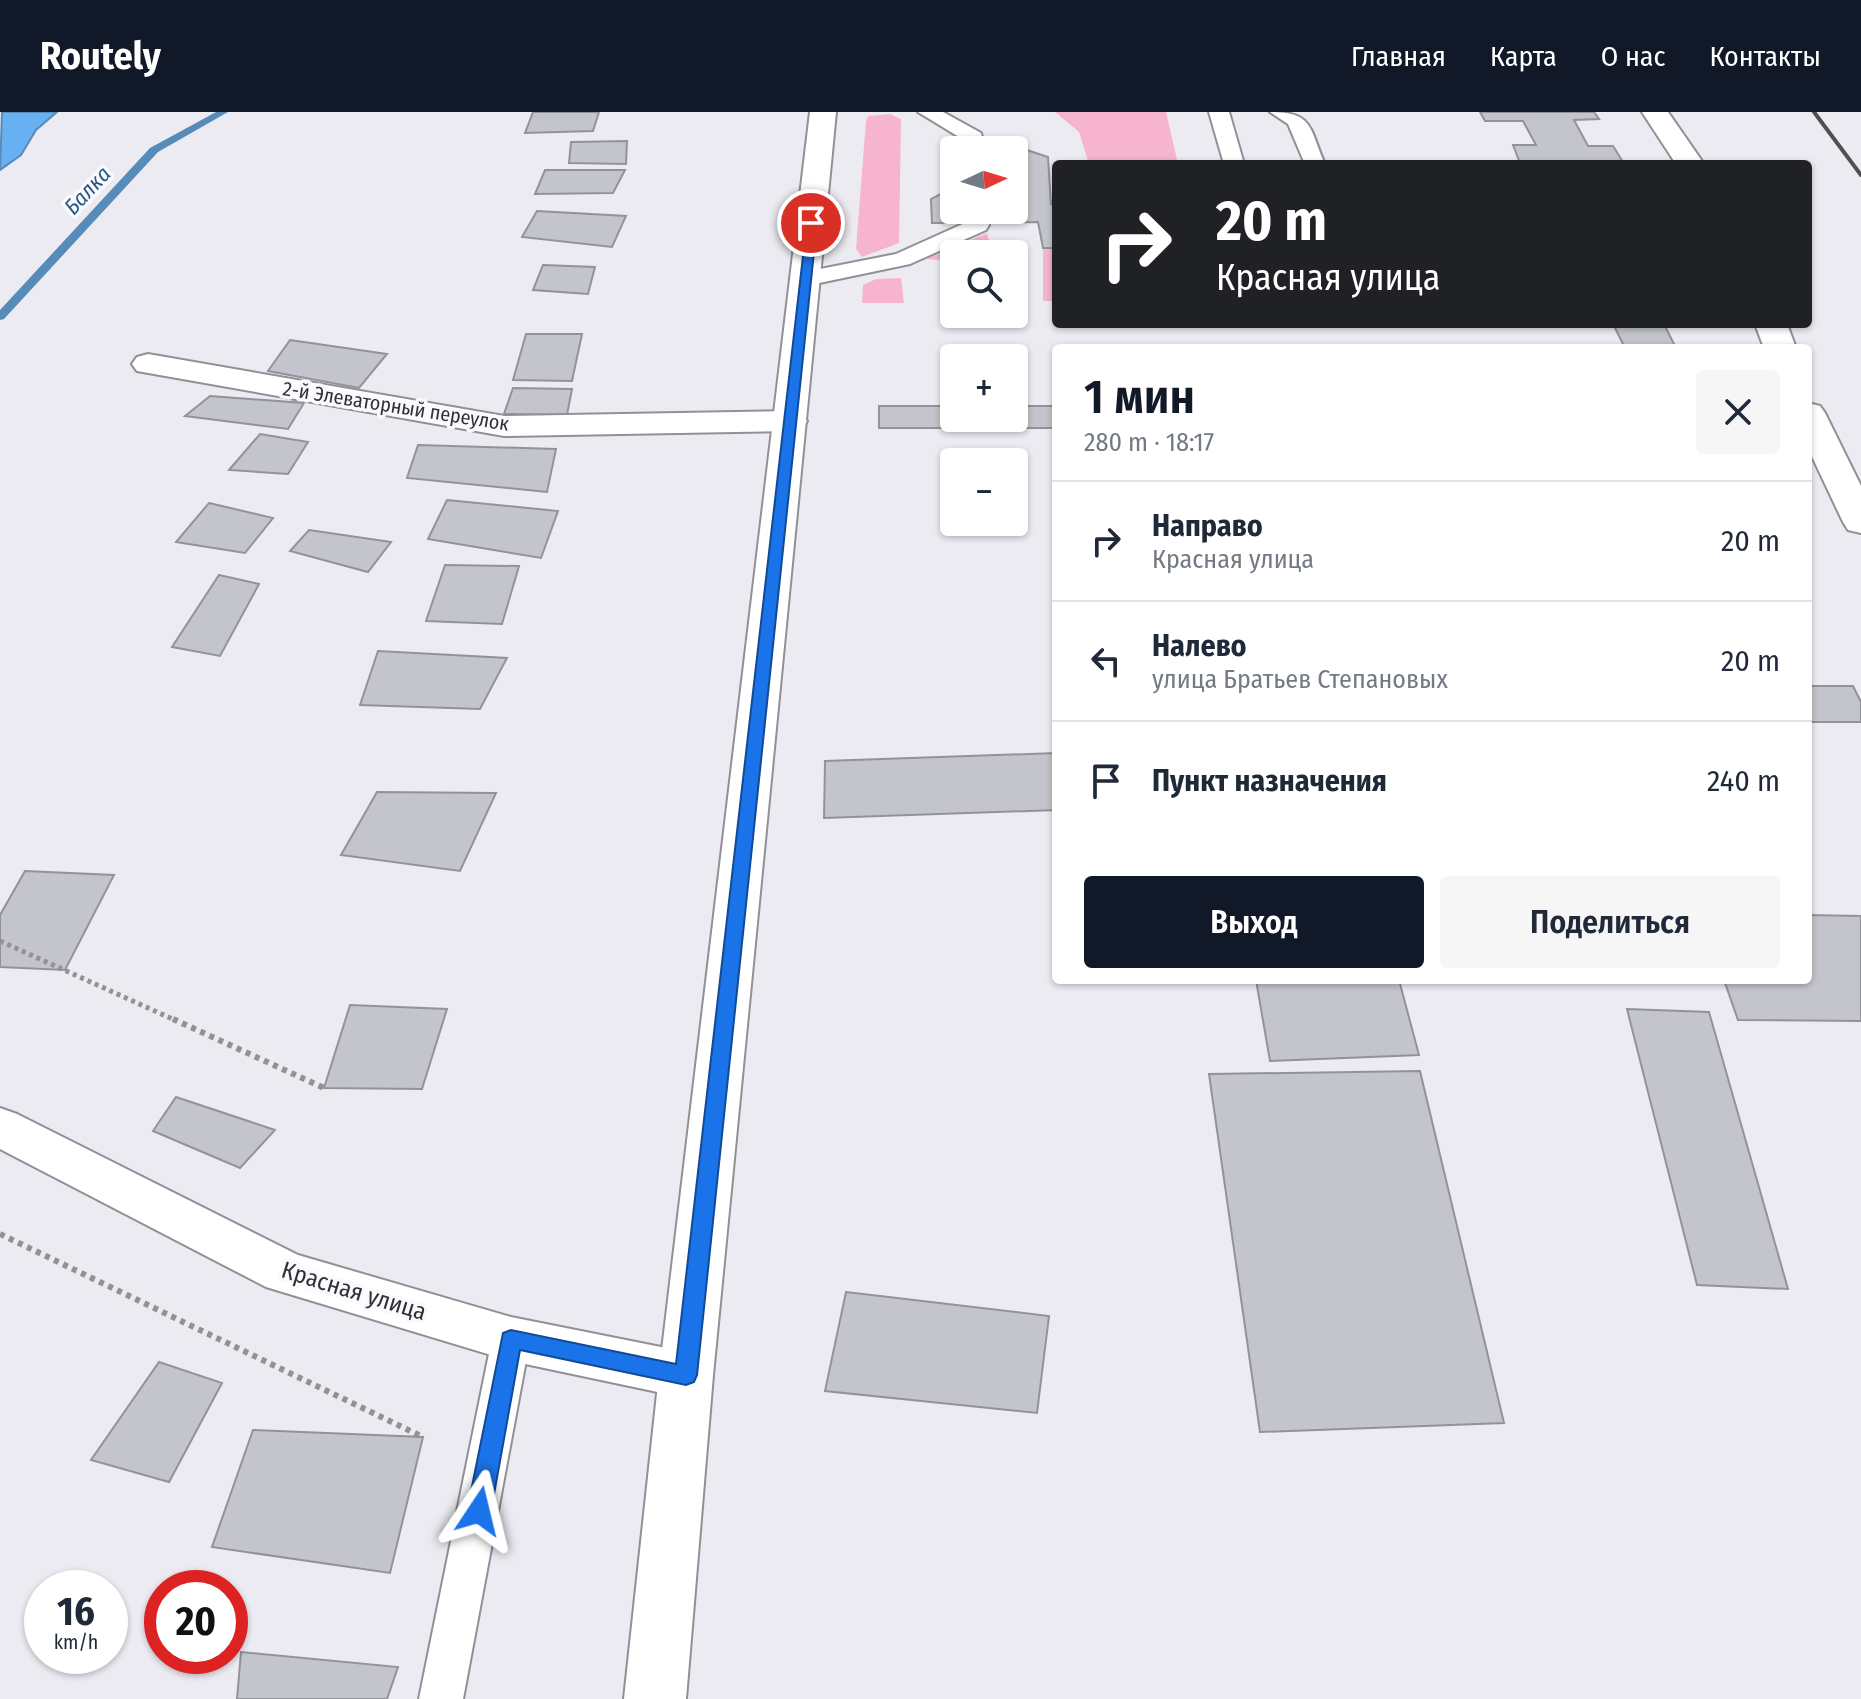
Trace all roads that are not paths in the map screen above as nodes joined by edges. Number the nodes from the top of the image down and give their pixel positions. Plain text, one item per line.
1 (823, 112) edge
2 (928, 112) edge
3 (1219, 112) edge
4 (1280, 112) edge
5 (1655, 112) edge
6 (972, 136) edge
7 (1233, 160) edge
8 (1313, 160) edge
9 (1687, 160) edge
10 (978, 224) edge
11 (805, 279) junction
12 (148, 364) dead end
13 (790, 421) junction
14 (1812, 421) edge
15 (1861, 522) edge
16 (0, 1127) edge
17 (511, 1339) junction
18 (686, 1375) junction
19 (441, 1699) edge
20 (655, 1699) edge

1 - 11 main road
2 - 6 lane
3 - 7 lane
4 - 8 lane
5 - 9 main road
10 - 11 lane
11 - 13 main road
12 - 13 main road, 2-й Элеваторный переулок
13 - 18 main road
14 - 15 main road
16 - 17 main road, Красная улица
17 - 18 main road, Красная улица
17 - 19 lane
18 - 20 main road

